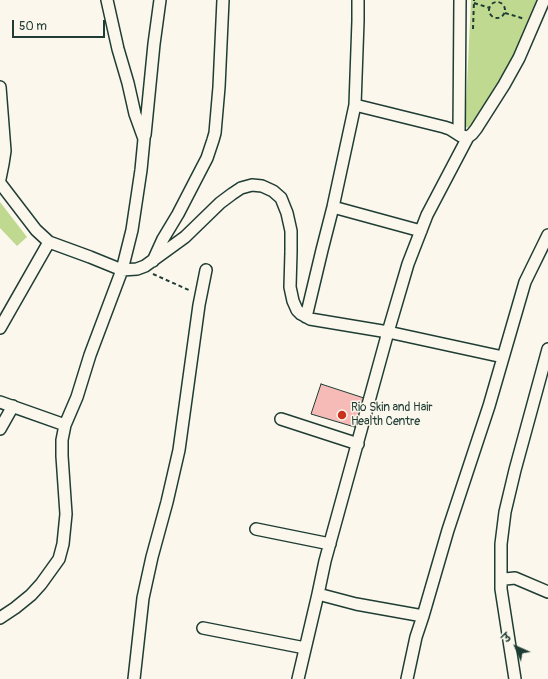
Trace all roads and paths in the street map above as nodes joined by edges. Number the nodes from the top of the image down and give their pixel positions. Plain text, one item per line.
1 (107, 0) edge
2 (160, 0) edge
3 (223, 0) edge
4 (358, 0) edge
5 (460, 0) edge
6 (544, 0) edge
7 (474, 2) edge
8 (490, 8) junction
9 (505, 13) junction
10 (526, 19) dead end
11 (472, 34) dead end
12 (0, 87) edge
13 (355, 105) junction
14 (463, 135) junction
15 (144, 139) junction
16 (0, 179) edge
17 (0, 183) edge
18 (333, 207) junction
19 (421, 231) junction
20 (548, 235) edge
21 (49, 242) junction
22 (149, 264) junction
23 (122, 270) junction
24 (206, 270) dead end
25 (201, 295) junction
26 (306, 317) junction
27 (0, 328) edge
28 (388, 332) junction
29 (548, 349) edge
30 (503, 357) junction
31 (546, 364) edge
32 (0, 402) edge
33 (13, 406) junction
34 (281, 419) dead end
35 (65, 425) junction
36 (0, 429) edge
37 (358, 444) junction
38 (256, 529) dead end
39 (330, 544) junction
40 (501, 582) junction
41 (548, 592) edge
42 (318, 594) junction
43 (423, 616) junction
44 (0, 618) edge
45 (203, 628) dead end
46 (305, 648) junction
47 (406, 678) edge
48 (134, 679) edge
49 (298, 679) edge
50 (514, 679) edge

1 - 15 street
2 - 15 street
3 - 22 street
4 - 13 street
5 - 14 street
6 - 14 street
7 - 8 path
7 - 11 path
8 - 9 path
8 - 9 path
9 - 10 path
12 - 16 street
13 - 14 street
13 - 18 street
14 - 19 street
15 - 23 street
17 - 21 street
18 - 19 street
18 - 26 street
19 - 28 street
20 - 30 street
21 - 23 street
21 - 27 street
22 - 23 street
22 - 25 path
22 - 26 street
23 - 35 street
24 - 25 street
25 - 48 street
26 - 28 street
28 - 30 street
28 - 37 street
29 - 31 street
30 - 43 street
31 - 40 street
32 - 33 street
33 - 35 street
33 - 36 street
34 - 37 street
35 - 44 street
37 - 39 street
38 - 39 street
39 - 42 street
40 - 41 street
40 - 50 street
42 - 43 street
42 - 46 street
43 - 47 street
45 - 46 street
46 - 49 street

